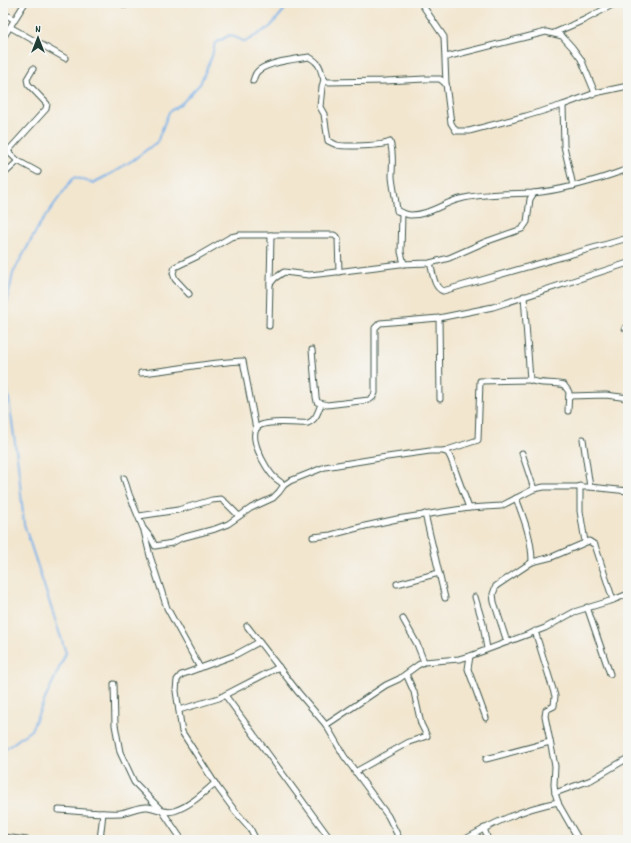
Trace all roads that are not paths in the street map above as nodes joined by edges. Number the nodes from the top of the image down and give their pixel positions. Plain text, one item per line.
1 (24, 3) edge
2 (421, 3) edge
3 (616, 3) edge
4 (3, 13) edge
5 (14, 20) junction
6 (10, 27) junction
7 (554, 33) junction
8 (3, 38) edge
9 (65, 58) dead end
10 (446, 58) junction
11 (33, 69) dead end
12 (324, 79) junction
13 (253, 81) dead end
14 (446, 84) junction
15 (628, 86) edge
16 (595, 93) junction
17 (563, 105) junction
18 (3, 147) edge
19 (8, 151) junction
20 (18, 161) junction
21 (628, 169) edge
22 (38, 172) dead end
23 (3, 175) edge
24 (573, 186) junction
25 (534, 193) junction
26 (402, 213) junction
27 (271, 235) junction
28 (628, 238) edge
29 (430, 262) junction
30 (628, 263) edge
31 (404, 264) junction
32 (339, 272) junction
33 (270, 284) junction
34 (189, 294) dead end
35 (524, 296) junction
36 (439, 318) junction
37 (269, 326) dead end
38 (312, 350) dead end
39 (141, 373) dead end
40 (530, 380) junction
41 (568, 396) junction
42 (628, 398) edge
43 (440, 399) dead end
44 (321, 404) junction
45 (568, 411) dead end
46 (256, 429) junction
47 (583, 439) dead end
48 (444, 451) junction
49 (522, 453) dead end
50 (124, 478) dead end
51 (284, 485) junction
52 (580, 486) junction
53 (590, 487) junction
54 (534, 489) junction
55 (628, 491) edge
56 (516, 498) junction
57 (469, 508) junction
58 (425, 514) junction
59 (139, 516) junction
60 (239, 516) junction
61 (143, 528) junction
62 (313, 537) dead end
63 (585, 542) junction
64 (532, 562) junction
65 (439, 573) junction
66 (397, 584) dead end
67 (628, 594) edge
68 (475, 597) dead end
69 (445, 598) dead end
70 (613, 600) junction
71 (587, 607) junction
72 (402, 619) dead end
73 (247, 626) dead end
74 (535, 632) junction
75 (259, 642) junction
76 (507, 642) junction
77 (487, 649) junction
78 (470, 656) junction
79 (424, 662) junction
80 (279, 667) junction
81 (200, 668) junction
82 (406, 674) junction
83 (610, 674) dead end
84 (114, 684) dead end
85 (225, 695) junction
86 (179, 710) junction
87 (486, 718) dead end
88 (326, 725) junction
89 (550, 742) junction
90 (628, 758) edge
91 (486, 759) dead end
92 (355, 772) junction
93 (215, 783) junction
94 (555, 793) junction
95 (558, 802) junction
96 (59, 810) dead end
97 (163, 812) junction
98 (103, 814) junction
99 (484, 828) junction
100 (3, 837) edge
101 (27, 840) edge
102 (100, 840) edge
103 (182, 840) edge
104 (256, 840) edge
105 (330, 840) edge
106 (400, 840) edge
107 (464, 840) edge
108 (488, 840) edge
109 (579, 840) edge

1 - 5 street
2 - 10 street
3 - 7 street
4 - 5 street
5 - 6 street
6 - 8 street
6 - 9 street
7 - 10 street
7 - 16 street
10 - 14 street
11 - 19 street
12 - 13 street
12 - 14 street
12 - 26 street
14 - 17 street
15 - 16 street
16 - 17 street
17 - 24 street
18 - 19 street
19 - 20 street
20 - 22 street
20 - 23 street
21 - 24 street
24 - 25 street
25 - 26 street
25 - 29 street
26 - 31 street
27 - 32 street
27 - 33 street
27 - 34 street
28 - 29 street
29 - 31 street
30 - 35 street
31 - 32 street
32 - 33 street
33 - 37 street
35 - 36 street
35 - 40 street
36 - 43 street
36 - 44 street
38 - 44 street
39 - 46 street
40 - 41 street
40 - 48 street
41 - 42 street
41 - 45 street
44 - 46 street
46 - 51 street
47 - 53 street
48 - 51 street
48 - 57 street
49 - 54 street
50 - 59 street
51 - 60 street
52 - 53 street
52 - 54 street
52 - 63 street
53 - 55 street
54 - 56 street
56 - 57 street
56 - 64 street
57 - 58 street
58 - 62 street
58 - 65 street
59 - 60 street
59 - 61 street
60 - 61 street
61 - 81 street
63 - 64 street
63 - 70 street
64 - 76 street
65 - 66 street
65 - 69 street
67 - 70 street
68 - 77 street
70 - 71 street
71 - 74 street
71 - 83 street
72 - 79 street
73 - 75 street
74 - 76 street
74 - 89 street
75 - 80 street
75 - 81 street
76 - 77 street
77 - 78 street
78 - 79 street
78 - 87 street
79 - 82 street
80 - 85 street
80 - 88 street
81 - 86 street
82 - 88 street
82 - 92 street
84 - 97 street
85 - 86 street
85 - 105 street
86 - 93 street
88 - 92 street
89 - 91 street
89 - 94 street
90 - 94 street
92 - 106 street
93 - 97 street
93 - 104 street
94 - 95 street
95 - 99 street
95 - 109 street
96 - 98 street
97 - 98 street
97 - 103 street
98 - 102 street
99 - 107 street
99 - 108 street
100 - 101 street

